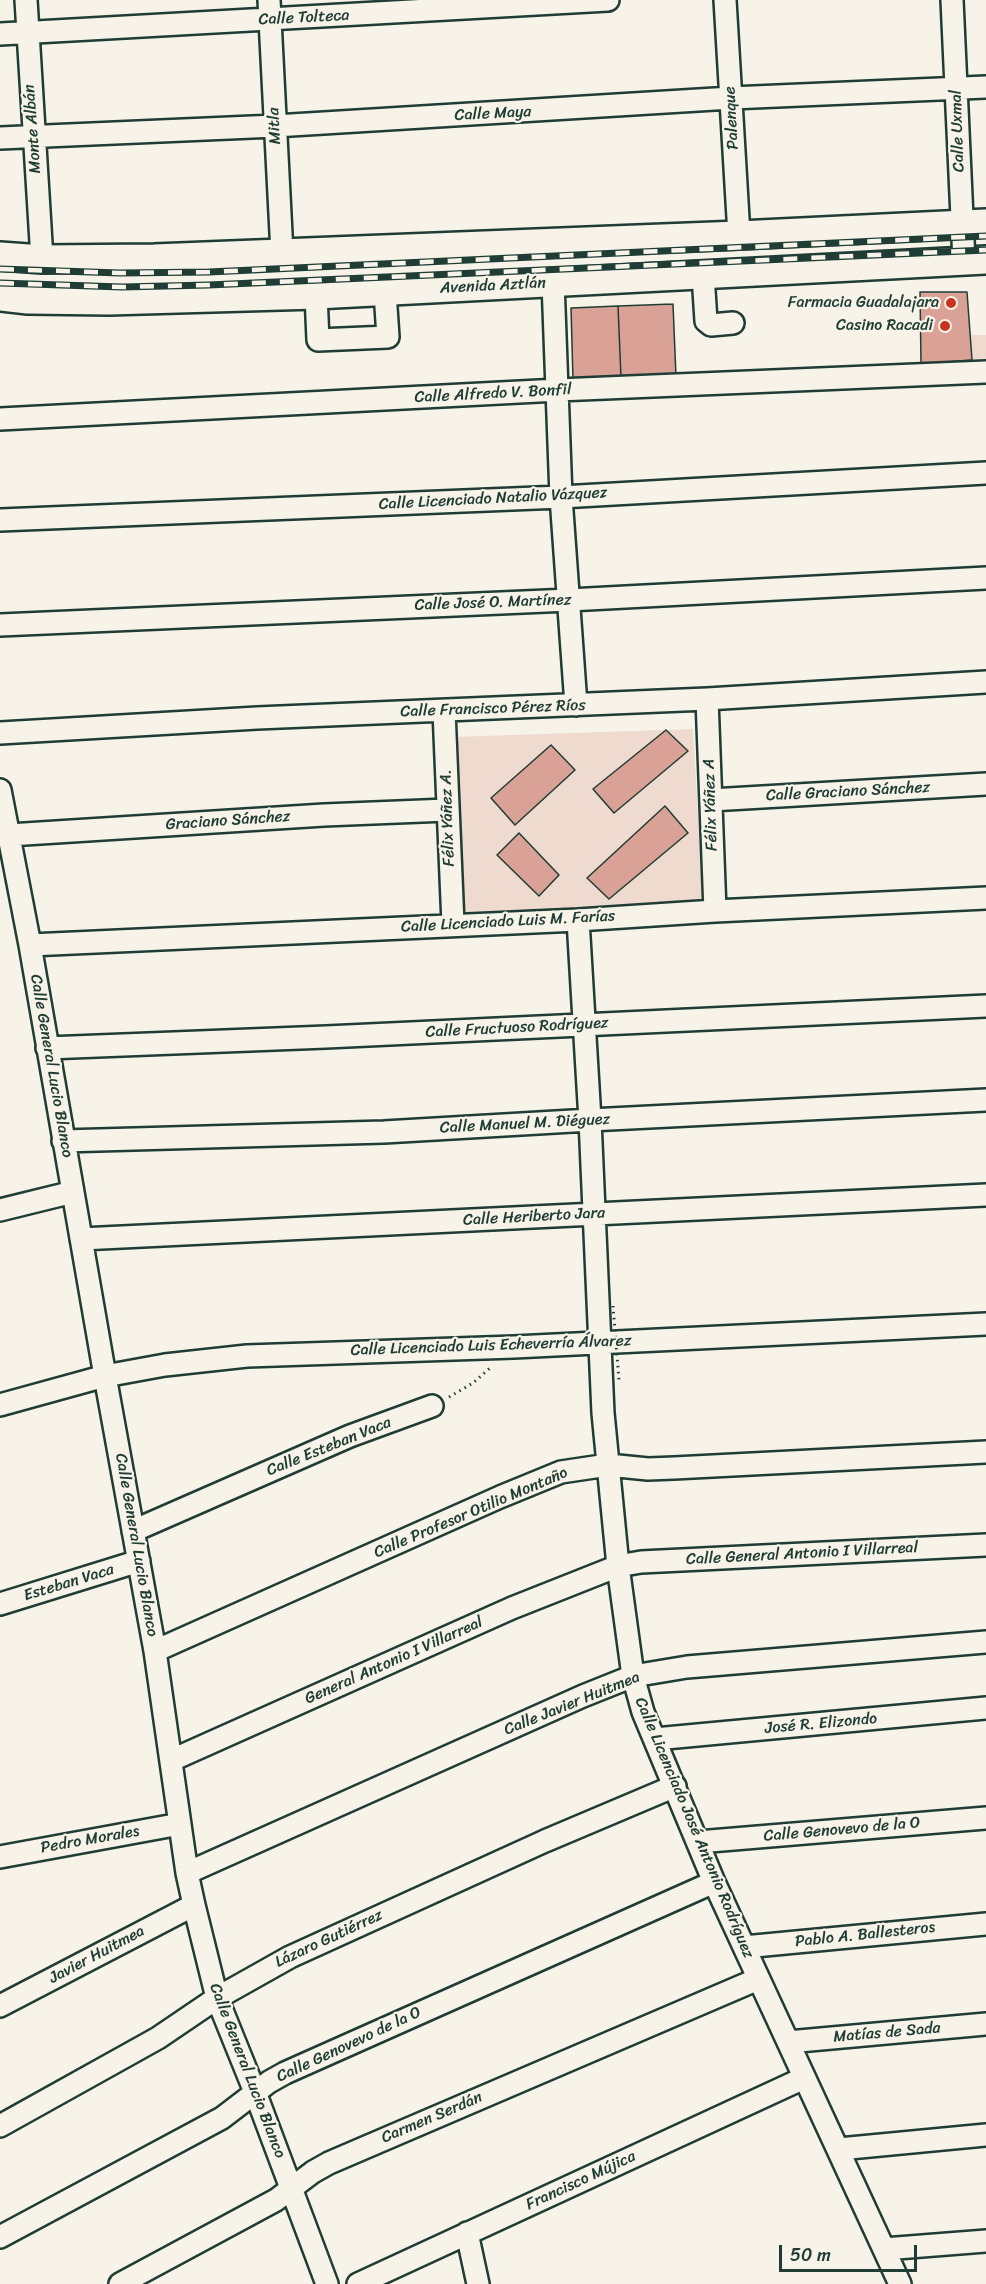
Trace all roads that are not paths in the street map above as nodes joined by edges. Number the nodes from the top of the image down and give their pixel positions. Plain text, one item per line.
1 (26, 0) edge
2 (608, 0) edge
3 (725, 0) edge
4 (952, 0) edge
5 (269, 10) edge
6 (27, 33) junction
7 (0, 34) edge
8 (986, 87) edge
9 (956, 88) junction
10 (731, 98) junction
11 (275, 126) junction
12 (34, 137) junction
13 (0, 138) edge
14 (974, 224) edge
15 (739, 235) junction
16 (282, 253) junction
17 (0, 256) edge
18 (42, 259) junction
19 (975, 261) edge
20 (703, 275) junction
21 (553, 282) junction
22 (385, 292) junction
23 (316, 295) junction
24 (0, 297) edge
25 (733, 323) dead end
26 (986, 372) edge
27 (558, 390) junction
28 (0, 419) edge
29 (986, 473) edge
30 (561, 496) junction
31 (0, 520) edge
32 (986, 578) edge
33 (568, 600) junction
34 (0, 625) edge
35 (986, 682) edge
36 (708, 699) junction
37 (576, 705) junction
38 (444, 711) junction
39 (0, 733) edge
40 (986, 784) edge
41 (0, 790) edge
42 (711, 800) junction
43 (447, 810) junction
44 (9, 835) junction
45 (986, 898) edge
46 (716, 910) junction
47 (578, 920) junction
48 (453, 924) junction
49 (30, 945) junction
50 (986, 1006) edge
51 (585, 1025) junction
52 (47, 1048) junction
53 (986, 1100) edge
54 (590, 1120) junction
55 (63, 1141) junction
56 (73, 1192) junction
57 (986, 1195) edge
58 (0, 1210) edge
59 (594, 1214) junction
60 (81, 1239) junction
61 (986, 1324) edge
62 (599, 1342) junction
63 (105, 1377) junction
64 (0, 1405) edge
65 (432, 1406) road end
66 (986, 1452) edge
67 (608, 1464) junction
68 (133, 1531) junction
69 (986, 1545) edge
70 (139, 1561) junction
71 (618, 1566) junction
72 (0, 1604) edge
73 (986, 1642) edge
74 (155, 1651) junction
75 (633, 1676) junction
76 (986, 1708) edge
77 (655, 1739) junction
78 (172, 1760) junction
79 (675, 1786) junction
80 (986, 1818) edge
81 (180, 1824) junction
82 (698, 1842) junction
83 (0, 1857) edge
84 (187, 1873) junction
85 (714, 1882) junction
86 (194, 1905) junction
87 (986, 1924) edge
88 (744, 1947) junction
89 (758, 1978) junction
90 (217, 1998) junction
91 (0, 2006) edge
92 (986, 2024) edge
93 (788, 2042) junction
94 (804, 2078) junction
95 (255, 2092) junction
96 (0, 2126) edge
97 (986, 2134) edge
98 (839, 2149) junction
99 (291, 2190) junction
100 (467, 2233) junction
101 (0, 2237) edge
102 (986, 2241) edge
103 (884, 2249) junction
104 (120, 2284) edge
105 (327, 2284) edge
106 (358, 2284) edge
107 (478, 2284) edge
108 (900, 2284) edge

1 - 6 street, Monte Albán
2 - 5 street, Calle Tolteca
3 - 10 street, Palenque
4 - 9 street, Calle Uxmal
5 - 6 street, Calle Tolteca
5 - 11 street, Mitla
6 - 7 street, Calle Tolteca
6 - 12 street, Monte Albán
8 - 9 street, Calle Maya
9 - 10 street, Calle Maya
9 - 14 street, Calle Uxmal
10 - 11 street, Calle Maya
10 - 15 street, Palenque
11 - 12 street, Calle Maya
11 - 16 street, Mitla
12 - 13 street, Calle Maya
12 - 18 street, Monte Albán
14 - 15 main road
14 - 19 street, Calle Uxmal
15 - 16 main road
16 - 18 main road
17 - 18 main road
19 - 20 main road, Avenida Aztlán
20 - 21 main road, Avenida Aztlán
20 - 25 street
21 - 22 main road, Avenida Aztlán
21 - 27 street
22 - 23 main road, Avenida Aztlán
22 - 23 street
23 - 24 main road, Avenida Aztlán
26 - 27 street, Calle Alfredo V. Bonfil
27 - 28 street, Calle Alfredo V. Bonfil
27 - 30 street
29 - 30 street, Calle Licenciado Natalio Vázquez
30 - 31 street, Calle Licenciado Natalio Vázquez
30 - 33 street
32 - 33 street, Calle José O. Martínez
33 - 34 street, Calle José O. Martínez
33 - 37 street
35 - 36 street, Calle Francisco Pérez Ríos
36 - 37 street, Calle Francisco Pérez Ríos
36 - 42 street, Félix Yáñez A
37 - 38 street, Calle Francisco Pérez Ríos
38 - 39 street, Calle Francisco Pérez Ríos
38 - 43 street, Félix Yáñez A.
40 - 42 street, Calle Graciano Sánchez
41 - 44 street, Calle General Lucio Blanco
42 - 46 street, Félix Yáñez A
43 - 44 street, Graciano Sánchez
43 - 48 street, Félix Yáñez A.
44 - 49 street, Calle General Lucio Blanco
45 - 46 street, Calle Licenciado Luis M. Farías
46 - 47 street, Calle Licenciado Luis M. Farías
47 - 48 street, Calle Licenciado Luis M. Farías
47 - 51 street, Calle Licenciado José Antonio Rodríguez
48 - 49 street, Calle Licenciado Luis M. Farías
49 - 52 street, Calle General Lucio Blanco
50 - 51 street, Calle Fructuoso Rodríguez
51 - 52 street, Calle Fructuoso Rodríguez
51 - 54 street, Calle Licenciado José Antonio Rodríguez
52 - 55 street, Calle General Lucio Blanco
53 - 54 street, Calle Manuel M. Diéguez
54 - 55 street, Calle Manuel M. Diéguez
54 - 59 street, Calle Licenciado José Antonio Rodríguez
55 - 56 street, Calle General Lucio Blanco
56 - 58 street
56 - 60 street, Calle General Lucio Blanco
57 - 59 street, Calle Heriberto Jara
59 - 60 street, Calle Heriberto Jara
59 - 62 street, Calle Licenciado José Antonio Rodríguez
60 - 63 street, Calle General Lucio Blanco
61 - 62 street, Calle Licenciado Luis Echeverría Álvarez
62 - 63 street, Calle Licenciado Luis Echeverría Álvarez
62 - 67 street, Calle Licenciado José Antonio Rodríguez
63 - 64 street, Calle Licenciado Luis Echeverría Álvarez
63 - 68 street, Calle General Lucio Blanco
65 - 68 street, Calle Esteban Vaca
66 - 67 street, Calle Profesor Otilio Montaño
67 - 71 street, Calle Licenciado José Antonio Rodríguez
67 - 74 street, Calle Profesor Otilio Montaño
68 - 70 street, Calle General Lucio Blanco
69 - 71 street, Calle General Antonio I Villarreal
70 - 72 street, Esteban Vaca
70 - 74 street, Calle General Lucio Blanco
71 - 75 street, Calle Licenciado José Antonio Rodríguez
71 - 78 street, General Antonio I Villarreal
73 - 75 street, Calle Javier Huitmea
74 - 78 street, Calle General Lucio Blanco
75 - 77 street, Calle Licenciado José Antonio Rodríguez
75 - 84 street, Calle Javier Huitmea
76 - 77 street, José R. Elizondo
77 - 79 street, Calle Licenciado José Antonio Rodríguez
78 - 81 street, Calle General Lucio Blanco
79 - 82 street, Calle Licenciado José Antonio Rodríguez
79 - 90 street, Lázaro Gutiérrez
80 - 82 street, Calle Genovevo de la O
81 - 83 street, Pedro Morales
81 - 84 street, Calle General Lucio Blanco
82 - 85 street, Calle Licenciado José Antonio Rodríguez
84 - 86 street, Calle General Lucio Blanco
85 - 88 street, Calle Licenciado José Antonio Rodríguez
85 - 95 street, Calle Genovevo de la O
86 - 90 street, Calle General Lucio Blanco
86 - 91 street, Javier Huitmea
87 - 88 street, Pablo A. Ballesteros
88 - 89 street, Calle Licenciado José Antonio Rodríguez
89 - 93 street, Calle Licenciado José Antonio Rodríguez
89 - 99 street, Carmen Serdán
90 - 95 street, Calle General Lucio Blanco
90 - 96 street, Lázaro Gutiérrez
92 - 93 street, Matías de Sada
93 - 94 street, Calle Licenciado José Antonio Rodríguez
94 - 98 street, Calle Licenciado José Antonio Rodríguez
94 - 100 street, Francisco Mújica
95 - 99 street, Calle General Lucio Blanco
95 - 101 street, Calle Genovevo de la O
97 - 98 street
98 - 103 street, Calle Licenciado José Antonio Rodríguez
99 - 104 street, Carmen Serdán
99 - 105 street, Calle General Lucio Blanco
100 - 106 street, Francisco Mújica
100 - 107 street
102 - 103 street
103 - 108 street, Calle Licenciado José Antonio Rodríguez

